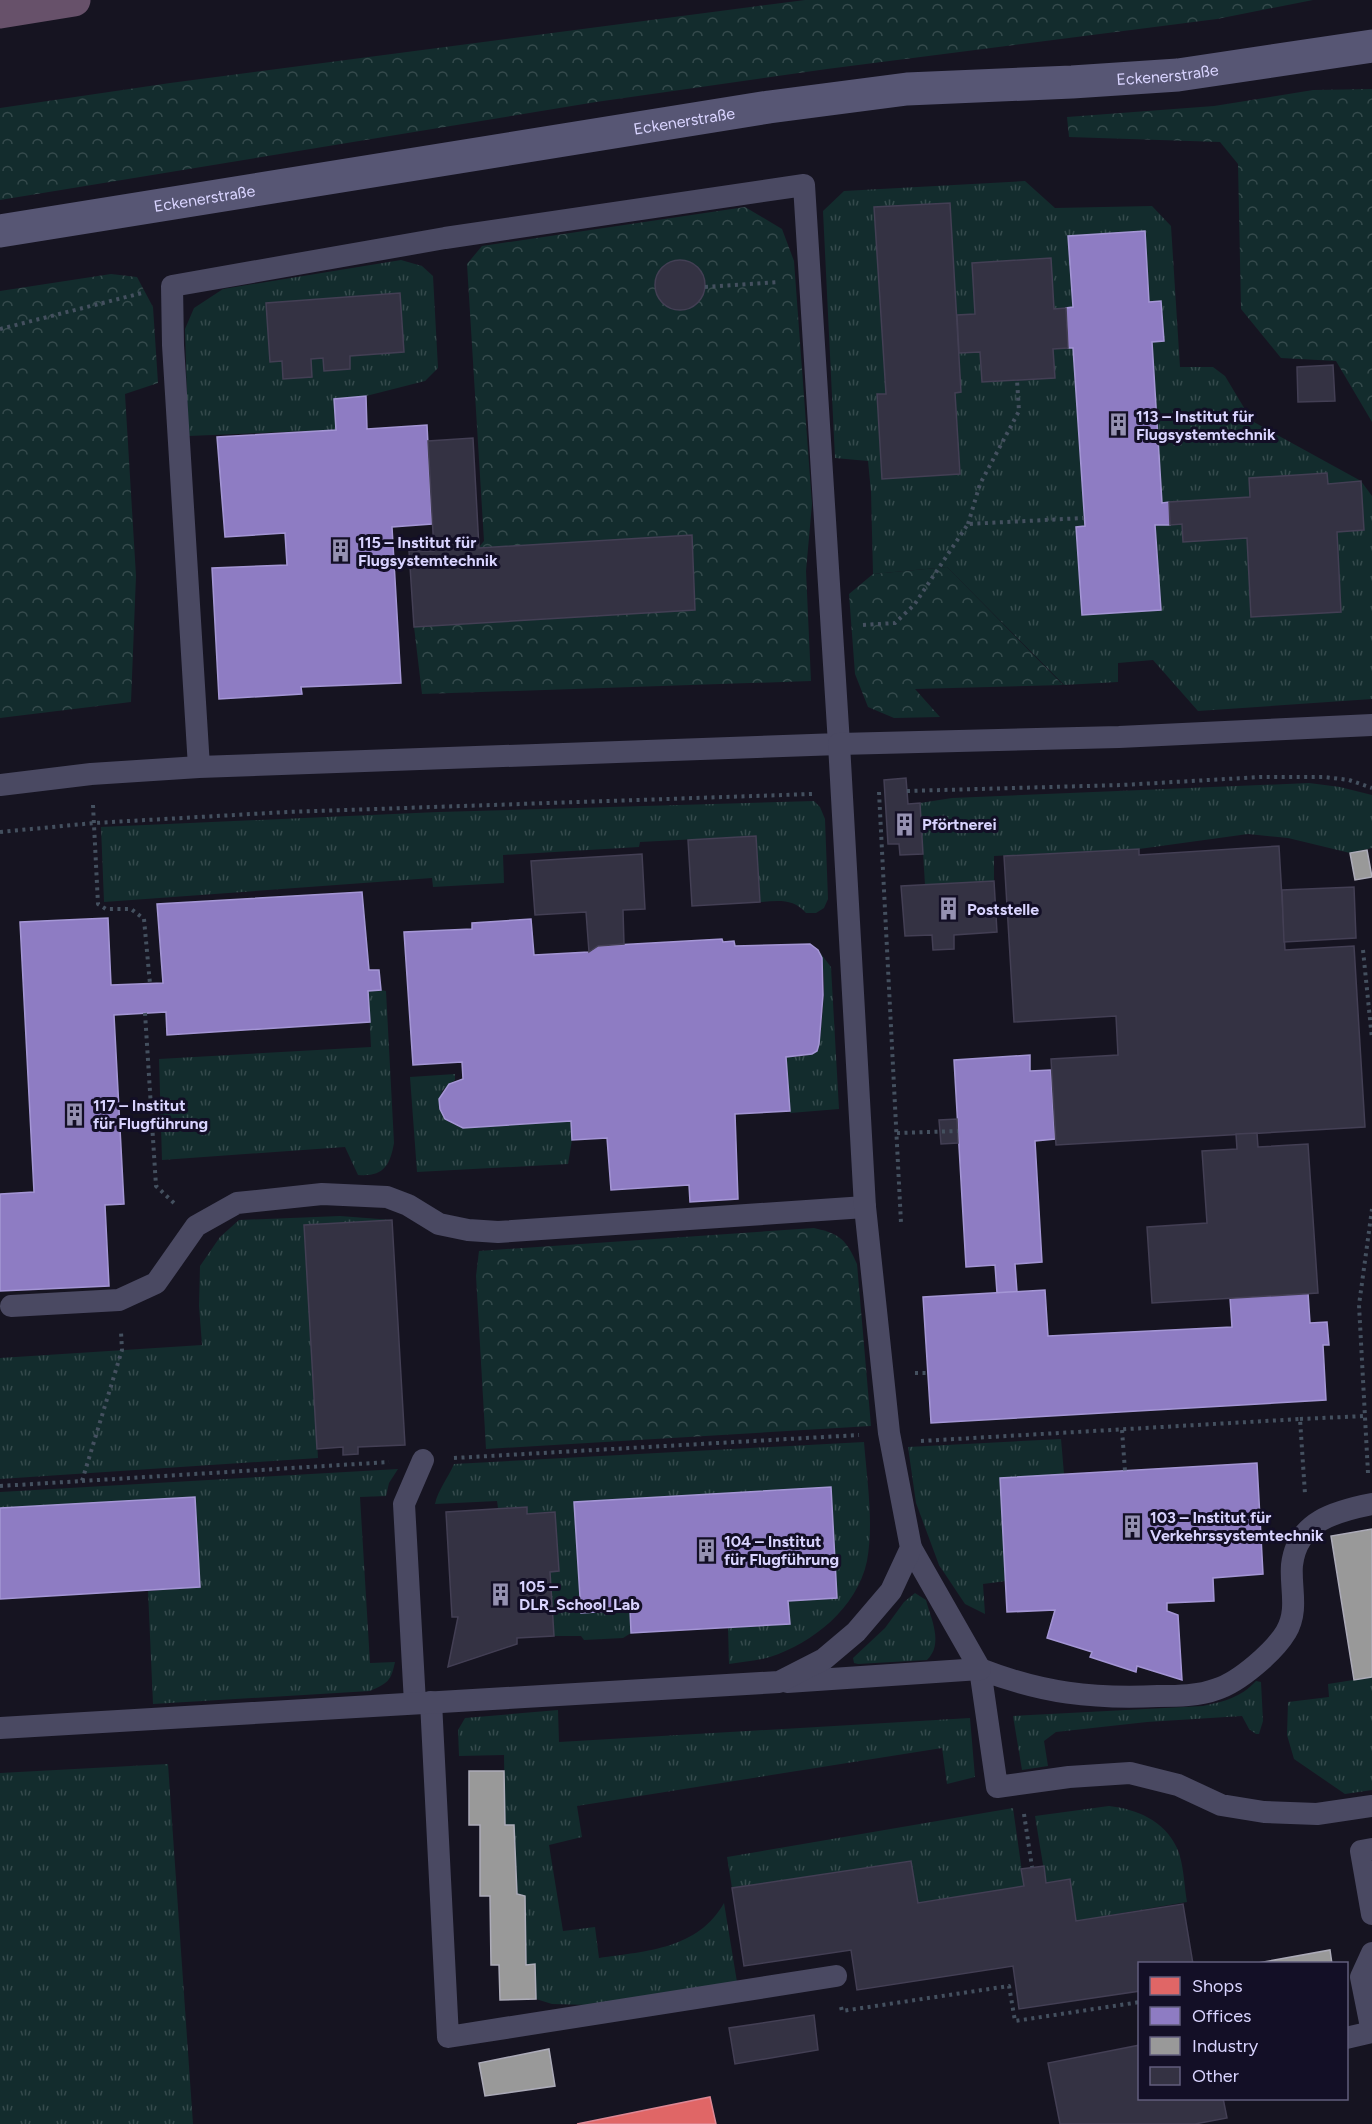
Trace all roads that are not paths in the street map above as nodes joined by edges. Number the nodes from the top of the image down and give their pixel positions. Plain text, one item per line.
1 (74, 0) edge
2 (0, 12) edge
3 (1372, 45) edge
4 (0, 231) edge
5 (1372, 725) edge
6 (838, 744) junction
7 (199, 767) junction
8 (0, 785) edge
9 (865, 1208) junction
10 (11, 1306) dead end
11 (423, 1460) road end
12 (1371, 1504) edge
13 (911, 1548) junction
14 (980, 1669) junction
15 (779, 1682) junction
16 (423, 1702) junction
17 (0, 1728) edge
18 (1372, 1806) edge
19 (1372, 1849) edge
20 (1372, 1914) edge
21 (1372, 1953) edge
22 (836, 1976) road end
23 (1348, 2038) edge

1 - 2 highway
3 - 4 main road, Eckenerstraße
5 - 6 lane
6 - 7 lane
6 - 7 lane
6 - 9 lane
7 - 8 lane
9 - 10 lane
9 - 13 lane
11 - 16 lane
12 - 14 lane
13 - 14 lane
13 - 15 lane
14 - 15 lane
14 - 18 lane
15 - 16 lane
16 - 17 lane
16 - 22 lane
19 - 20 lane
21 - 23 lane

